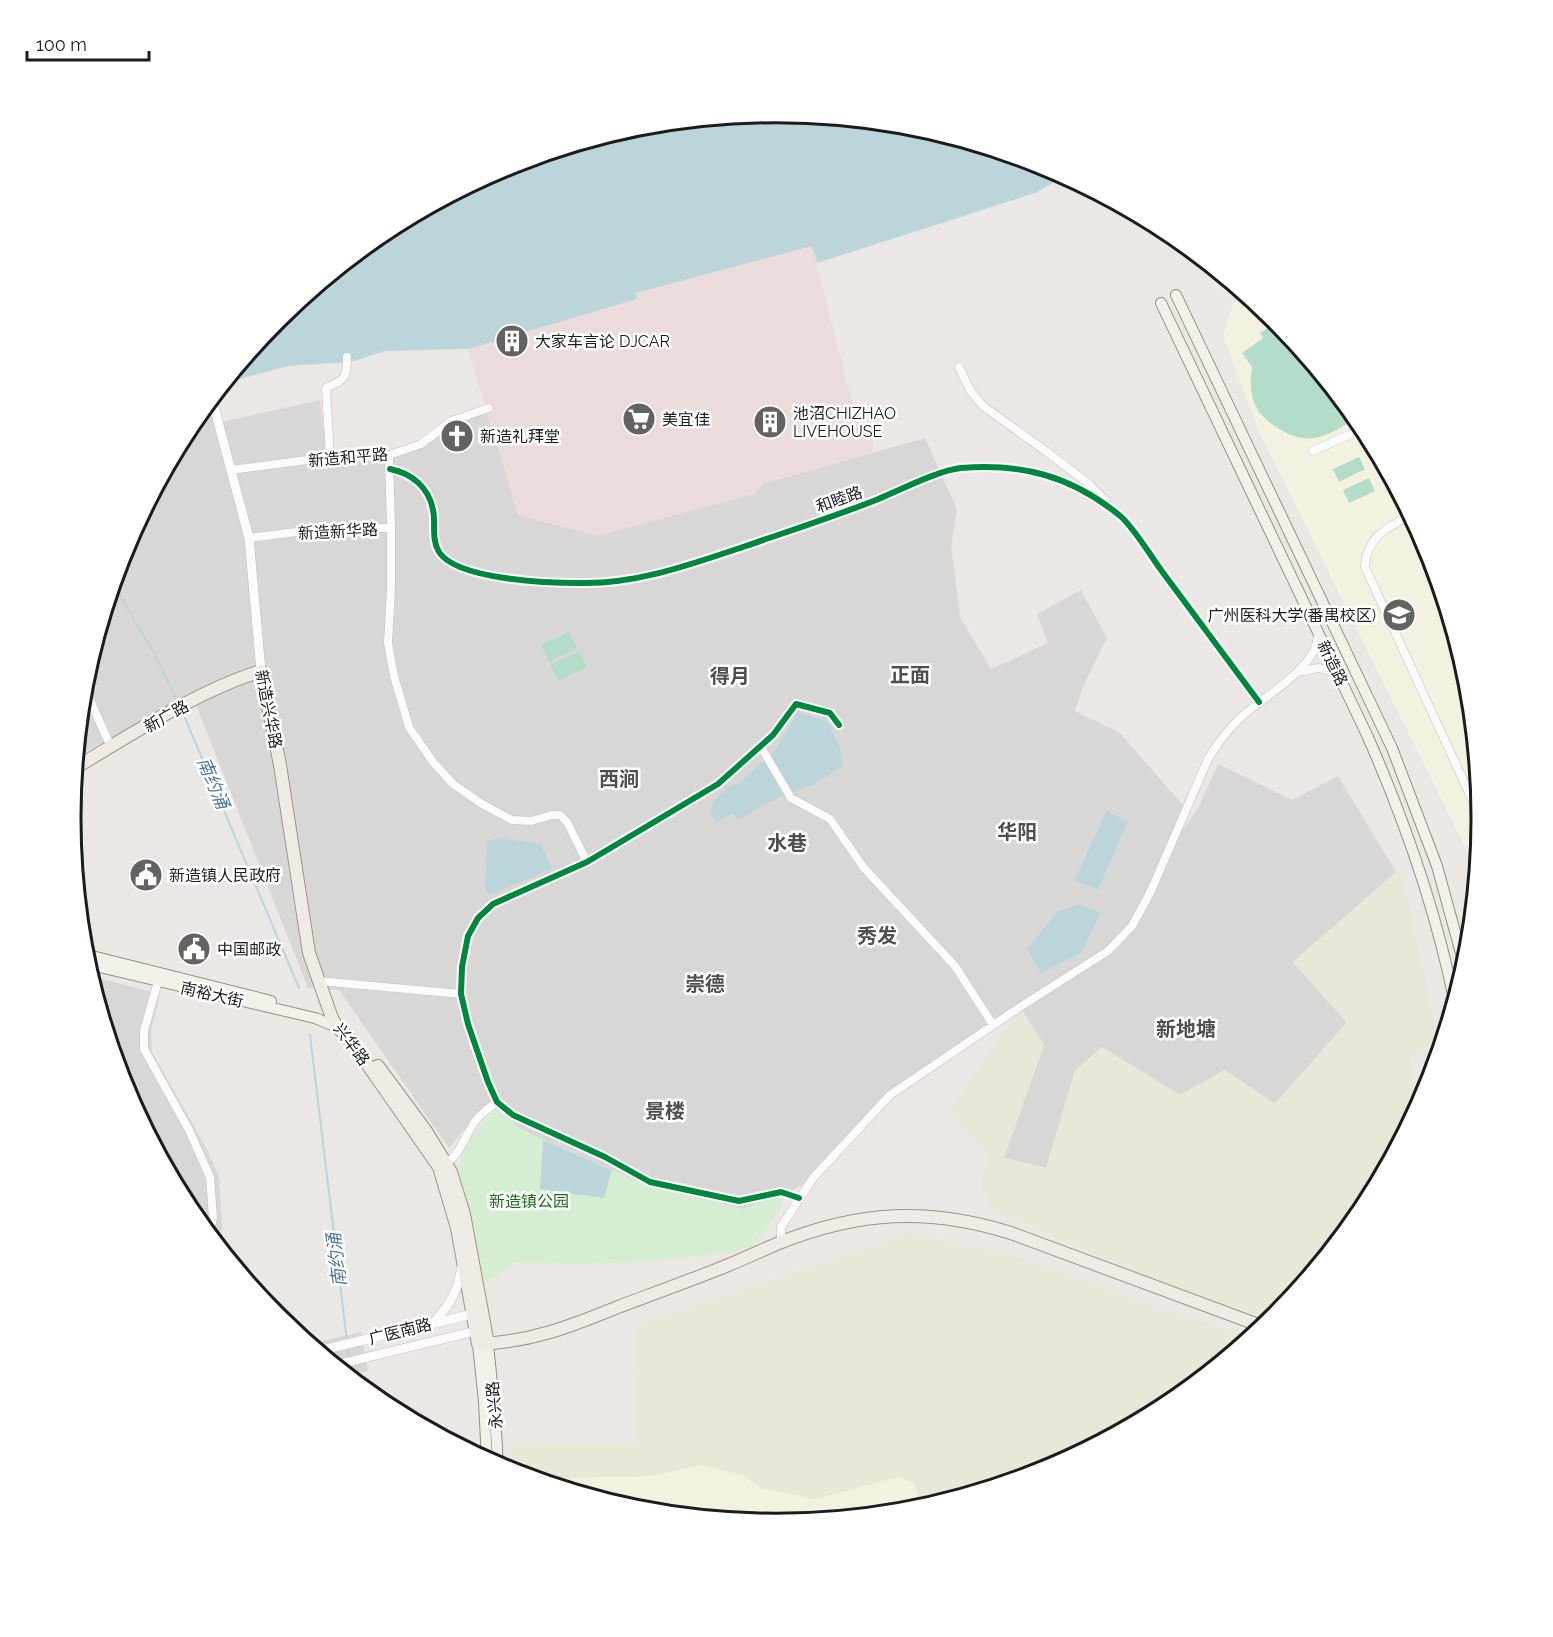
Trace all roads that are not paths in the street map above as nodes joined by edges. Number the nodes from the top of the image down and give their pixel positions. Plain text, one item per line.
1 (1176, 295) dead end
2 (1161, 303) dead end
3 (347, 357) dead end
4 (959, 367) dead end
5 (489, 408) dead end
6 (215, 409) edge
7 (1355, 432) edge
8 (1313, 452) dead end
9 (388, 455) junction
10 (330, 457) junction
11 (390, 469) junction
12 (231, 470) junction
13 (1122, 516) junction
14 (1404, 519) edge
15 (391, 528) junction
16 (249, 538) junction
17 (1318, 632) junction
18 (261, 671) junction
19 (1296, 673) junction
20 (1337, 673) junction
21 (91, 702) edge
22 (1259, 702) junction
23 (839, 725) dead end
24 (111, 747) junction
25 (761, 747) junction
26 (84, 758) edge
27 (1472, 798) edge
28 (587, 862) junction
29 (1460, 949) edge
30 (95, 957) edge
31 (97, 966) edge
32 (158, 981) junction
33 (318, 981) junction
34 (1451, 987) edge
35 (461, 994) junction
36 (335, 1022) junction
37 (993, 1025) junction
38 (497, 1101) junction
39 (443, 1165) junction
40 (799, 1198) junction
41 (212, 1224) edge
42 (780, 1243) junction
43 (463, 1258) junction
44 (478, 1313) junction
45 (434, 1322) junction
46 (1254, 1323) edge
47 (480, 1330) junction
48 (483, 1344) junction
49 (328, 1349) edge
50 (344, 1363) edge
51 (486, 1450) edge
52 (497, 1455) edge

1 - 29 main road, 新造路
2 - 17 main road, 新造路
3 - 10 street
4 - 13 street
5 - 9 street, 新造和平路
6 - 12 street, 新造兴华路
7 - 8 street
9 - 10 street, 新造和平路
9 - 11 street, 新造新华路
10 - 12 street, 新造和平路
11 - 13 street, 和睦路
11 - 15 street, 新造新华路
12 - 16 street, 新造兴华路
13 - 22 street, 和睦路
14 - 27 street
15 - 16 street, 新造新华路
15 - 28 street
16 - 18 street, 新造兴华路
17 - 19 street
17 - 20 main road, 新造路
18 - 24 main road, 新广路
18 - 33 main road, 新造兴华路
19 - 20 street
19 - 22 street
20 - 34 main road, 新造路
21 - 24 street
22 - 37 street
23 - 25 street
24 - 26 main road, 新广路
25 - 28 street
25 - 37 street
28 - 35 street
30 - 36 main road, 南裕大街
31 - 32 main road, 南裕大街
32 - 36 main road, 南裕大街
32 - 41 street
33 - 35 street
33 - 36 main road, 新造兴华路
35 - 38 street
36 - 39 main road, 兴华路
37 - 40 street
38 - 39 street
38 - 40 street
39 - 43 main road, 兴华路
39 - 44 main road, 兴华路
40 - 42 street
42 - 46 main road
42 - 48 main road
43 - 44 main road, 兴华路
43 - 45 street
44 - 45 street, 广医南路
44 - 47 main road, 兴华路
45 - 49 street, 广医南路
47 - 48 main road, 兴华路
47 - 50 street, 广医南路
48 - 51 main road, 永兴路
48 - 52 main road, 永兴路

